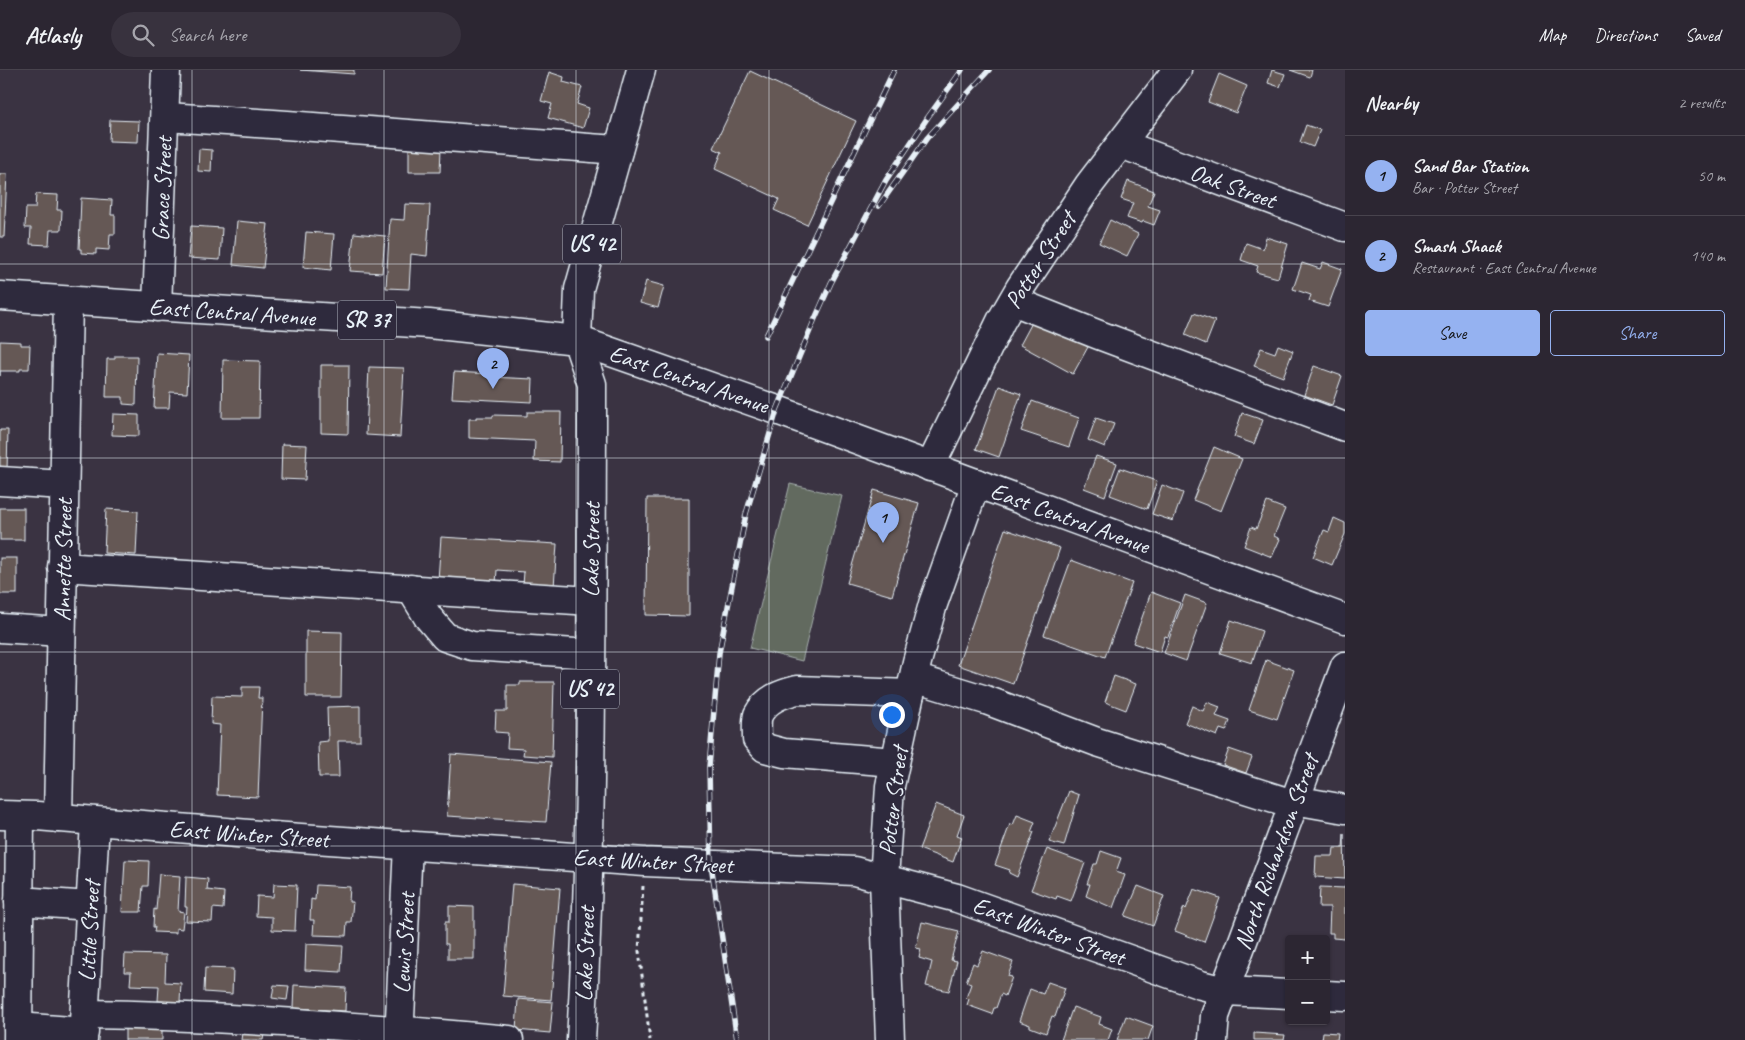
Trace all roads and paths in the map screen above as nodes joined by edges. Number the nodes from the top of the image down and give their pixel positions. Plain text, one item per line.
1 (166, 70) edge
2 (641, 70) edge
3 (1177, 70) edge
4 (165, 116) junction
5 (1121, 144) junction
6 (618, 150) junction
7 (1345, 227) edge
8 (0, 296) edge
9 (68, 301) junction
10 (1013, 301) junction
11 (157, 307) junction
12 (577, 340) junction
13 (1345, 427) edge
14 (930, 467) junction
15 (0, 481) edge
16 (976, 483) junction
17 (64, 485) junction
18 (62, 567) junction
19 (411, 589) junction
20 (591, 601) junction
21 (1345, 619) edge
22 (0, 628) edge
23 (61, 632) junction
24 (590, 654) junction
25 (1345, 666) edge
26 (912, 686) junction
27 (895, 762) junction
28 (1294, 802) junction
29 (1345, 809) edge
30 (10, 816) edge
31 (58, 818) junction
32 (95, 822) junction
33 (408, 846) junction
34 (588, 858) junction
35 (645, 862) junction
36 (10, 866) edge
37 (884, 878) junction
38 (19, 901) junction
39 (90, 906) junction
40 (1225, 991) junction
41 (1285, 994) edge
42 (1330, 995) edge
43 (1345, 996) edge
44 (84, 1029) edge
45 (18, 1034) edge
46 (399, 1035) edge
47 (509, 1040) edge
48 (581, 1040) edge
49 (650, 1040) edge
50 (890, 1040) edge
51 (1213, 1040) edge

1 - 4 main road, Grace Street
2 - 6 main road, Lake Street / US 42
3 - 5 main road, Potter Street
4 - 6 main road
4 - 11 main road, Grace Street
5 - 7 main road, Oak Street
5 - 10 main road, Potter Street
6 - 12 main road, Lake Street / US 42
8 - 9 main road, East Central Avenue / SR 37
9 - 11 main road, East Central Avenue / SR 37
9 - 17 main road, Annette Street
10 - 13 main road
10 - 14 main road, Potter Street
11 - 12 main road, East Central Avenue / SR 37
12 - 14 main road, East Central Avenue / SR 37
12 - 20 main road, Lake Street / US 42
14 - 16 main road, East Central Avenue / SR 37
15 - 17 main road
16 - 21 main road, East Central Avenue / SR 37
16 - 26 main road, Potter Street
17 - 18 main road, Annette Street
18 - 19 main road
18 - 23 main road, Annette Street
19 - 20 main road
19 - 24 main road
20 - 24 main road, Lake Street / US 42
22 - 23 main road
23 - 31 main road, Annette Street
24 - 34 main road, Lake Street / US 42
25 - 28 main road, North Richardson Street
26 - 27 main road, Potter Street
26 - 27 main road
26 - 28 main road
27 - 37 main road, Potter Street
28 - 29 main road
28 - 40 main road, North Richardson Street
30 - 31 main road, East Winter Street
30 - 36 main road
31 - 32 main road, East Winter Street
32 - 33 main road, East Winter Street
32 - 39 main road, Little Street
33 - 34 main road, East Winter Street
33 - 46 main road, Lewis Street
34 - 35 main road, East Winter Street
34 - 48 main road, Lake Street / US 42
35 - 37 main road, East Winter Street
35 - 49 path
36 - 38 main road
37 - 40 main road, East Winter Street
37 - 50 main road, Potter Street
38 - 39 main road
38 - 45 main road
39 - 44 main road, Little Street
40 - 41 main road, East Winter Street
40 - 51 main road, North Richardson Street
42 - 43 main road
44 - 45 main road
44 - 46 main road
46 - 47 main road

